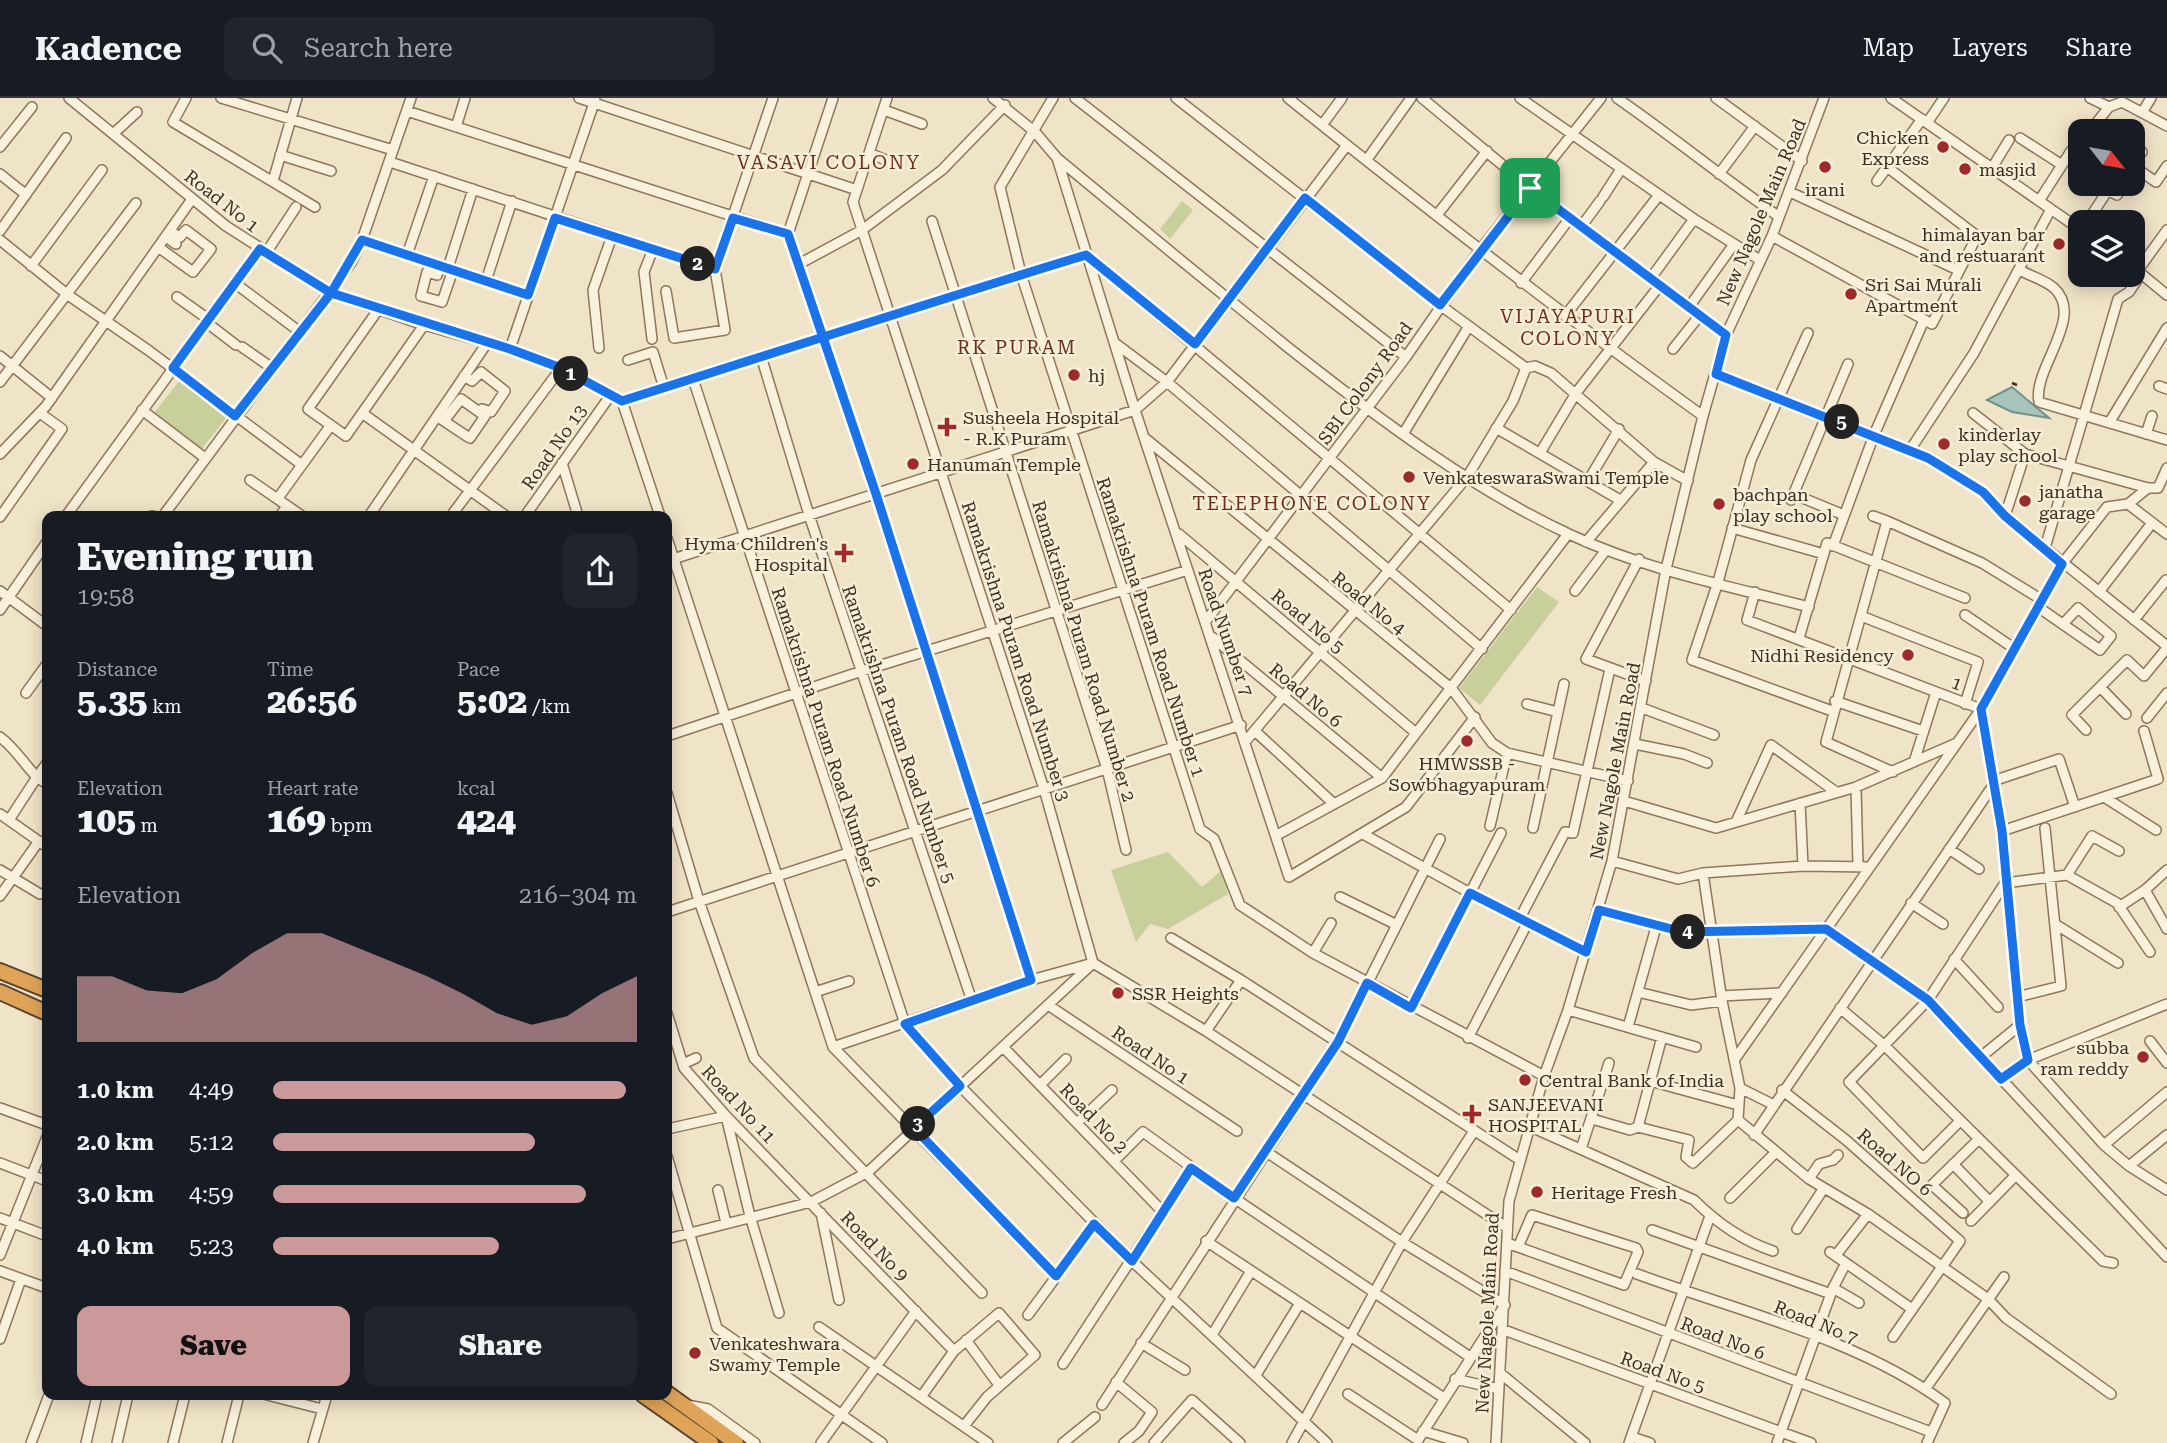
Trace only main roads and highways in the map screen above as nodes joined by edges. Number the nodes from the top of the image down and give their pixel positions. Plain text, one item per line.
1 (0, 971) edge
2 (42, 987) edge
3 (0, 992) edge
4 (42, 1011) edge
5 (672, 1396) edge
6 (650, 1400) edge
7 (711, 1443) edge
8 (736, 1443) edge

1 - 2 highway
3 - 4 highway
5 - 8 highway
6 - 7 highway

